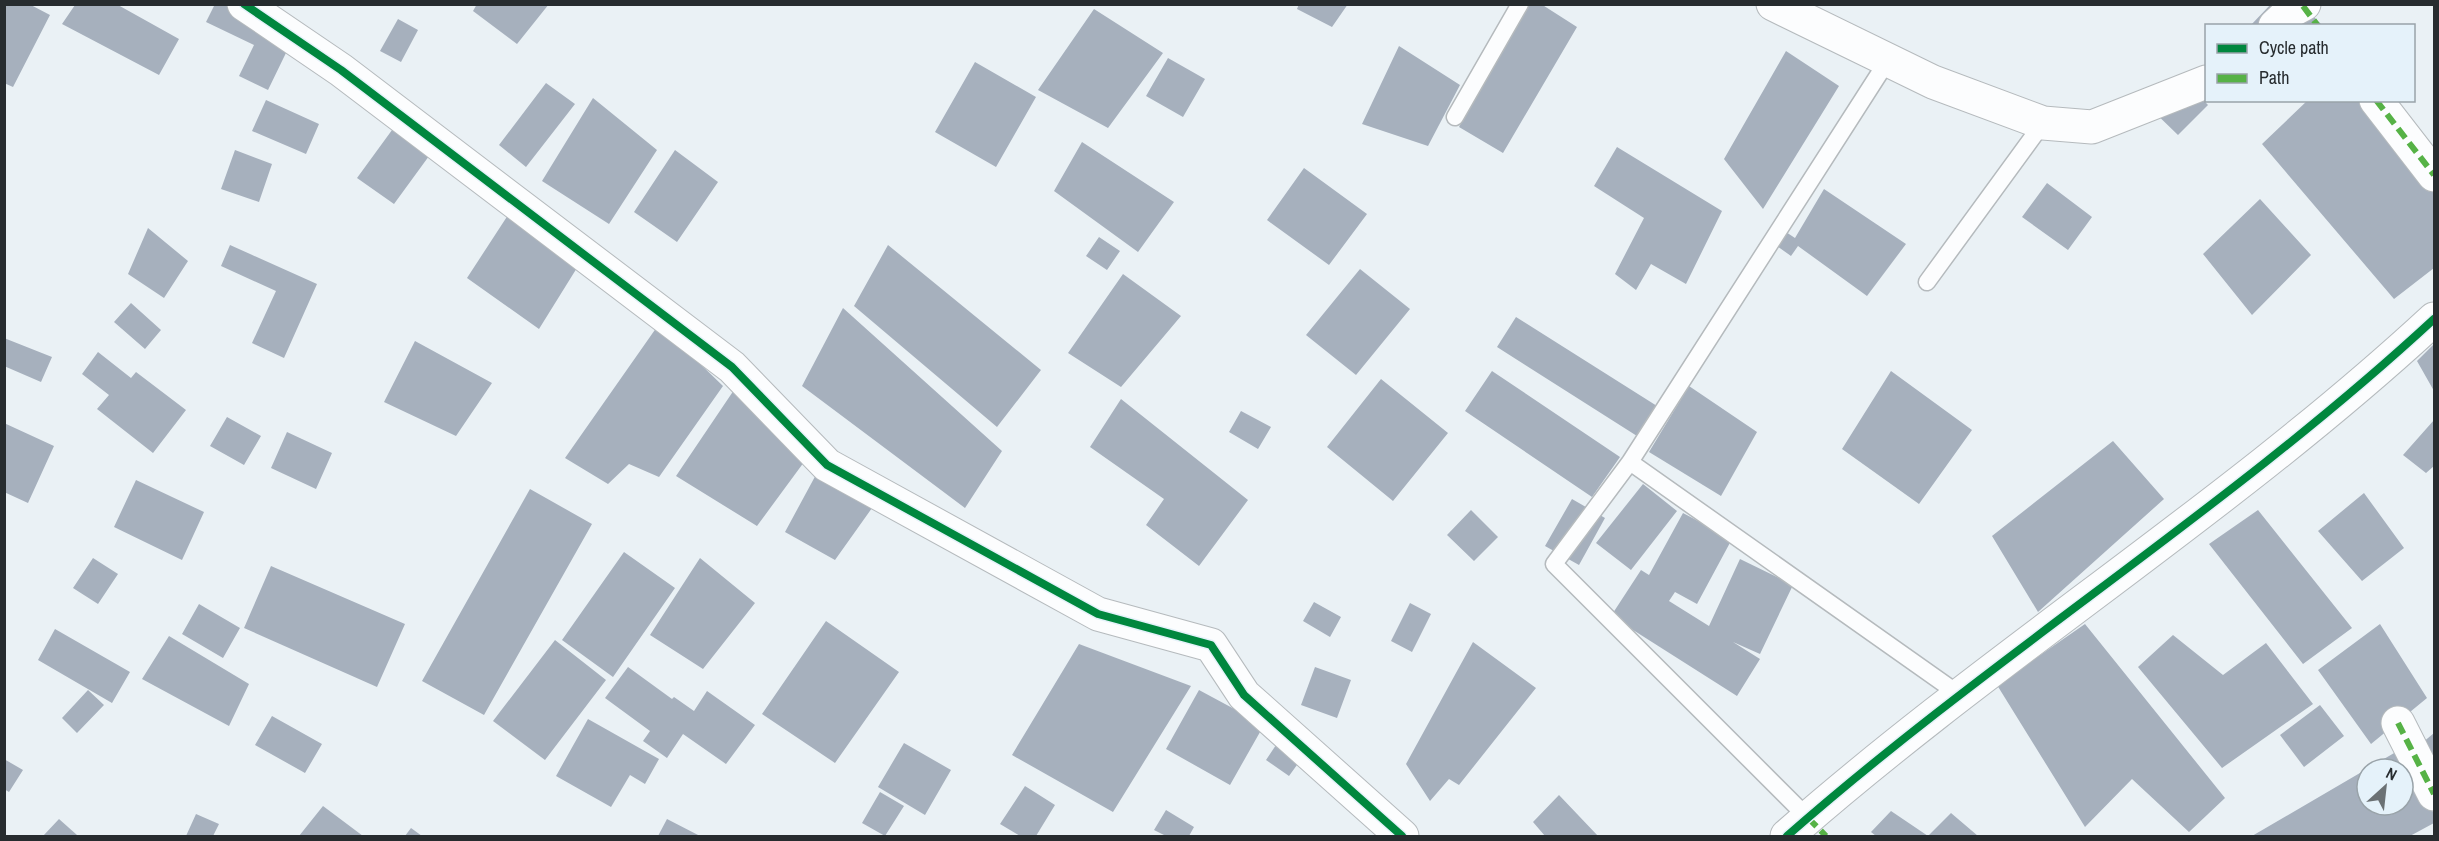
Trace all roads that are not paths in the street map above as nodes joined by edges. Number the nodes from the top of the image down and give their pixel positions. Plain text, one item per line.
1 (244, 4) edge
2 (1520, 4) edge
3 (1773, 4) edge
4 (1888, 60) junction
5 (2205, 82) edge
6 (2378, 102) edge
7 (1455, 117) dead end
8 (2043, 123) junction
9 (2434, 175) edge
10 (1927, 282) dead end
11 (2434, 319) edge
12 (1630, 462) junction
13 (1960, 695) junction
14 (2398, 723) dead end
15 (2434, 794) edge
16 (1807, 830) edge
17 (1402, 837) edge

1 - 17 street
2 - 7 lane
3 - 4 street
4 - 8 street
4 - 12 lane
5 - 8 street
6 - 9 street
8 - 10 lane
11 - 13 street
12 - 13 lane
12 - 16 lane
13 - 16 street
14 - 15 street

